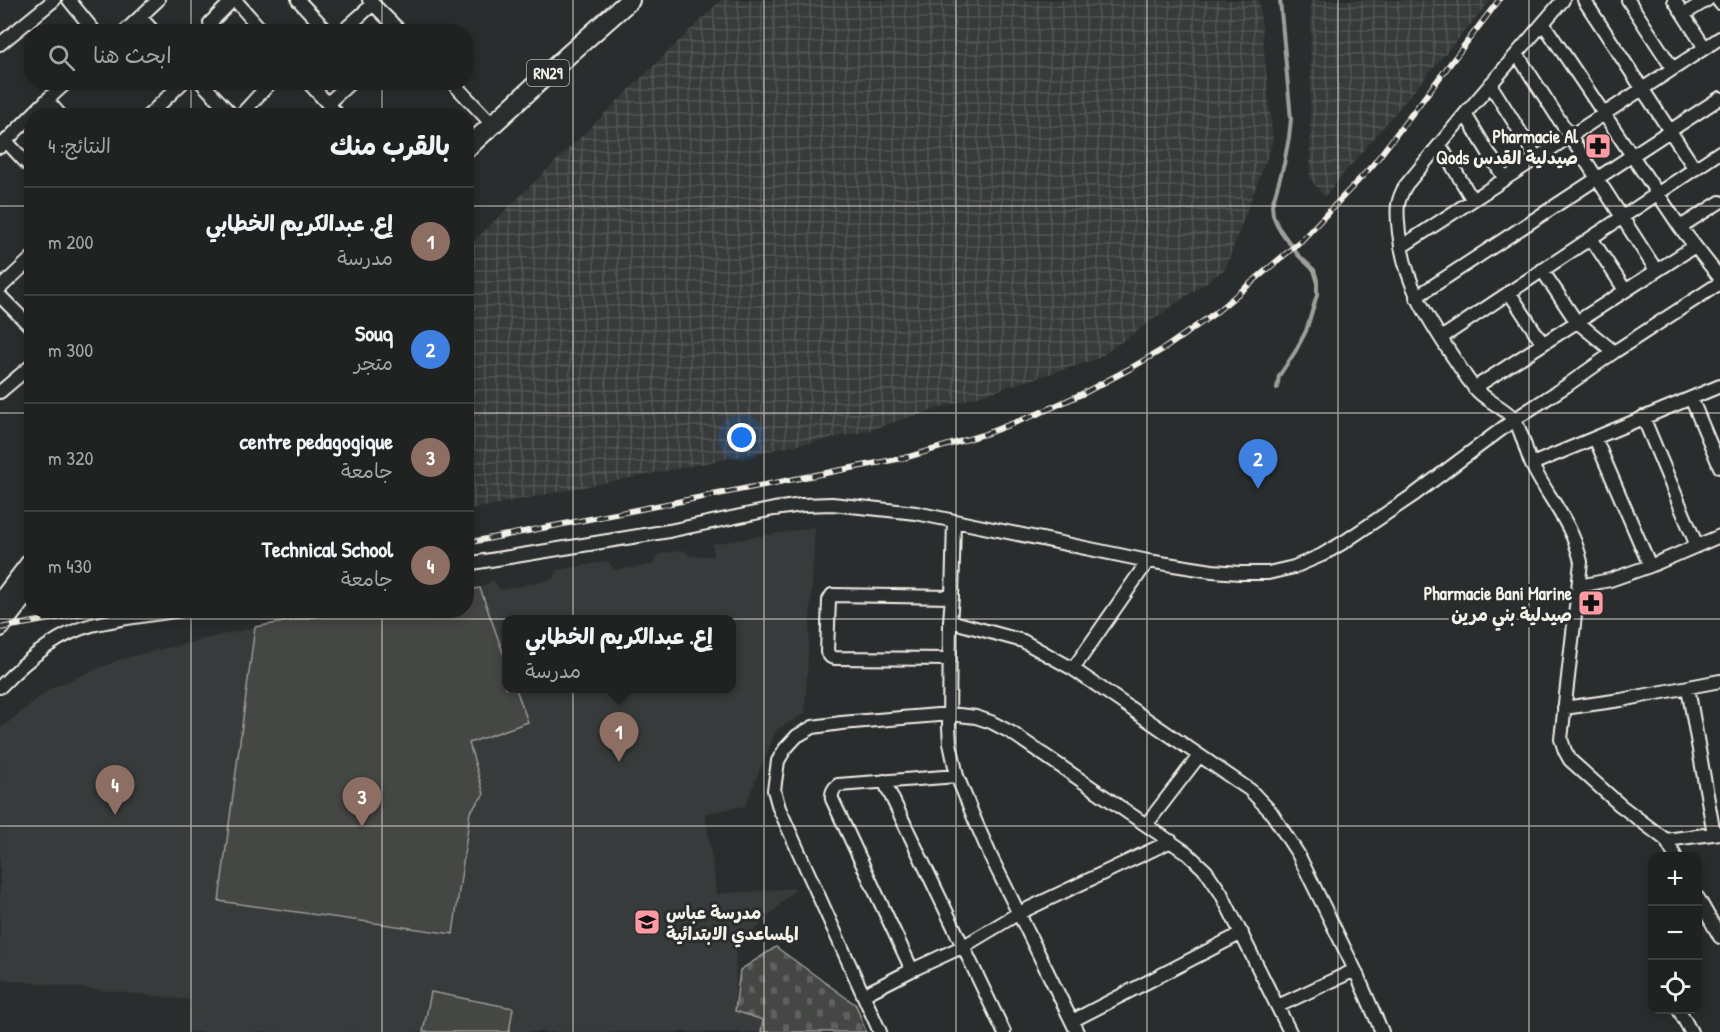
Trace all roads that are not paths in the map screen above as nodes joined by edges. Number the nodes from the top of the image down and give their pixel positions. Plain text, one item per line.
1 (54, 0) edge
2 (69, 0) edge
3 (158, 0) edge
4 (234, 0) edge
5 (298, 0) edge
6 (630, 0) edge
7 (1563, 0) edge
8 (1584, 0) edge
9 (1628, 0) edge
10 (1674, 0) edge
11 (1707, 0) edge
12 (371, 2) edge
13 (1684, 14) junction
14 (140, 17) junction
15 (1544, 23) junction
16 (88, 24) edge
17 (133, 24) edge
18 (147, 24) edge
19 (210, 24) edge
20 (256, 24) edge
21 (320, 24) edge
22 (350, 24) edge
23 (392, 24) edge
24 (1720, 38) edge
25 (2, 40) edge
26 (1706, 48) junction
27 (1517, 54) junction
28 (1673, 69) junction
29 (1490, 84) junction
30 (1642, 88) junction
31 (58, 90) edge
32 (175, 90) edge
33 (209, 90) edge
34 (260, 90) edge
35 (315, 90) edge
36 (343, 90) edge
37 (460, 90) edge
38 (1720, 98) edge
39 (47, 100) junction
40 (328, 104) junction
41 (39, 108) edge
42 (54, 108) edge
43 (156, 108) edge
44 (225, 108) edge
45 (246, 108) edge
46 (332, 108) edge
47 (1605, 113) junction
48 (1465, 114) junction
49 (24, 123) edge
50 (492, 124) junction
51 (1670, 130) junction
52 (1569, 136) junction
53 (474, 141) edge
54 (3, 144) edge
55 (1440, 145) junction
56 (1720, 152) edge
57 (1633, 155) junction
58 (1536, 158) junction
59 (24, 162) edge
60 (1695, 169) junction
61 (1504, 178) junction
62 (1597, 178) junction
63 (1658, 194) junction
64 (1472, 199) junction
65 (1720, 202) edge
66 (1622, 217) junction
67 (1680, 227) junction
68 (1591, 238) junction
69 (1695, 246) junction
70 (1401, 247) junction
71 (24, 266) edge
72 (1542, 270) junction
73 (1656, 270) junction
74 (1720, 278) edge
75 (1720, 283) edge
76 (0, 288) edge
77 (1625, 290) junction
78 (1509, 292) junction
79 (0, 296) edge
80 (1416, 297) junction
81 (24, 320) edge
82 (1576, 321) junction
83 (1441, 338) junction
84 (1543, 344) junction
85 (1614, 352) junction
86 (24, 372) edge
87 (1720, 386) edge
88 (1474, 388) junction
89 (0, 392) edge
90 (1691, 398) junction
91 (1642, 417) junction
92 (1515, 420) junction
93 (1595, 438) junction
94 (1532, 464) junction
95 (1720, 467) edge
96 (954, 521) junction
97 (1720, 536) edge
98 (1697, 546) junction
99 (1148, 561) junction
100 (474, 563) edge
101 (1650, 566) junction
102 (24, 574) edge
103 (1579, 586) junction
104 (24, 590) edge
105 (952, 597) junction
106 (8, 601) edge
107 (133, 618) edge
108 (950, 621) junction
109 (0, 627) edge
110 (950, 659) junction
111 (1072, 669) junction
112 (1720, 681) edge
113 (0, 687) edge
114 (1689, 688) junction
115 (1564, 708) junction
116 (950, 714) junction
117 (1199, 756) junction
118 (957, 776) junction
119 (884, 781) junction
120 (1146, 825) junction
121 (1717, 833) edge
122 (1666, 840) junction
123 (1171, 841) junction
124 (1673, 852) edge
125 (1702, 905) edge
126 (1019, 913) junction
127 (1242, 933) junction
128 (1720, 937) edge
129 (964, 946) junction
130 (912, 970) junction
131 (1355, 970) junction
132 (863, 995) junction
133 (1278, 1006) junction
134 (1682, 1014) edge
135 (1074, 1026) edge
136 (880, 1032) edge
137 (1005, 1032) edge
138 (1290, 1032) edge
139 (1382, 1032) edge
140 (1691, 1032) edge

1 - 25 street
2 - 16 street
3 - 14 street
4 - 19 street
4 - 20 street
5 - 21 street
6 - 50 highway, RN29
7 - 15 street
8 - 30 street
9 - 28 street
10 - 13 street
11 - 13 street
12 - 22 street
12 - 23 street
13 - 26 street
14 - 17 street
14 - 18 street
15 - 27 street
15 - 47 street
24 - 26 street
26 - 28 street
27 - 29 street
27 - 52 street
28 - 30 street
29 - 48 street
29 - 58 street
30 - 47 street
30 - 51 street
31 - 39 street
32 - 43 street
33 - 44 street
34 - 45 street
35 - 40 street
36 - 40 street
37 - 50 street
38 - 51 street
39 - 41 street
39 - 42 street
40 - 46 street
47 - 52 street
47 - 57 street
48 - 55 street
48 - 61 street
49 - 54 street
50 - 53 highway, RN29
51 - 57 street
51 - 60 street
52 - 58 street
52 - 62 street
54 - 59 street
55 - 64 street
55 - 70 street
56 - 60 street
57 - 62 street
57 - 63 street
58 - 61 street
60 - 63 street
61 - 64 street
62 - 66 street
62 - 80 street
63 - 66 street
63 - 67 street
64 - 70 street
65 - 67 street
66 - 68 street
66 - 73 street
67 - 69 street
68 - 72 street
68 - 77 street
69 - 73 street
69 - 74 street
70 - 80 street
71 - 76 street
72 - 78 street
72 - 82 street
73 - 77 street
75 - 85 street
77 - 82 street
78 - 83 street
78 - 84 street
79 - 81 street
80 - 83 street
82 - 84 street
82 - 85 street
83 - 88 street
84 - 88 street
85 - 92 street
86 - 89 street
87 - 90 street
88 - 92 street
90 - 91 street
90 - 95 street
91 - 93 street
91 - 98 street
92 - 94 street
92 - 99 street
93 - 94 street
93 - 101 street
94 - 103 street
96 - 99 street
96 - 100 street
96 - 105 street
97 - 98 street
98 - 101 street
99 - 111 street
101 - 103 street
102 - 106 highway
103 - 115 street
104 - 106 highway
105 - 108 street
105 - 110 street
106 - 109 highway
107 - 113 street
108 - 110 street
108 - 111 street
110 - 116 street
111 - 117 street
112 - 114 street
114 - 115 street
114 - 121 street
115 - 122 street
116 - 118 street
116 - 120 street
116 - 132 street
117 - 120 street
117 - 131 street
118 - 119 street
118 - 126 street
119 - 129 street
119 - 130 street
120 - 123 street
121 - 122 street
122 - 124 street
123 - 126 street
123 - 127 street
125 - 128 street
126 - 129 street
126 - 135 street
127 - 133 street
127 - 135 street
129 - 130 street
129 - 137 street
130 - 132 street
131 - 133 street
131 - 139 street
132 - 136 street
133 - 138 street
134 - 140 street

